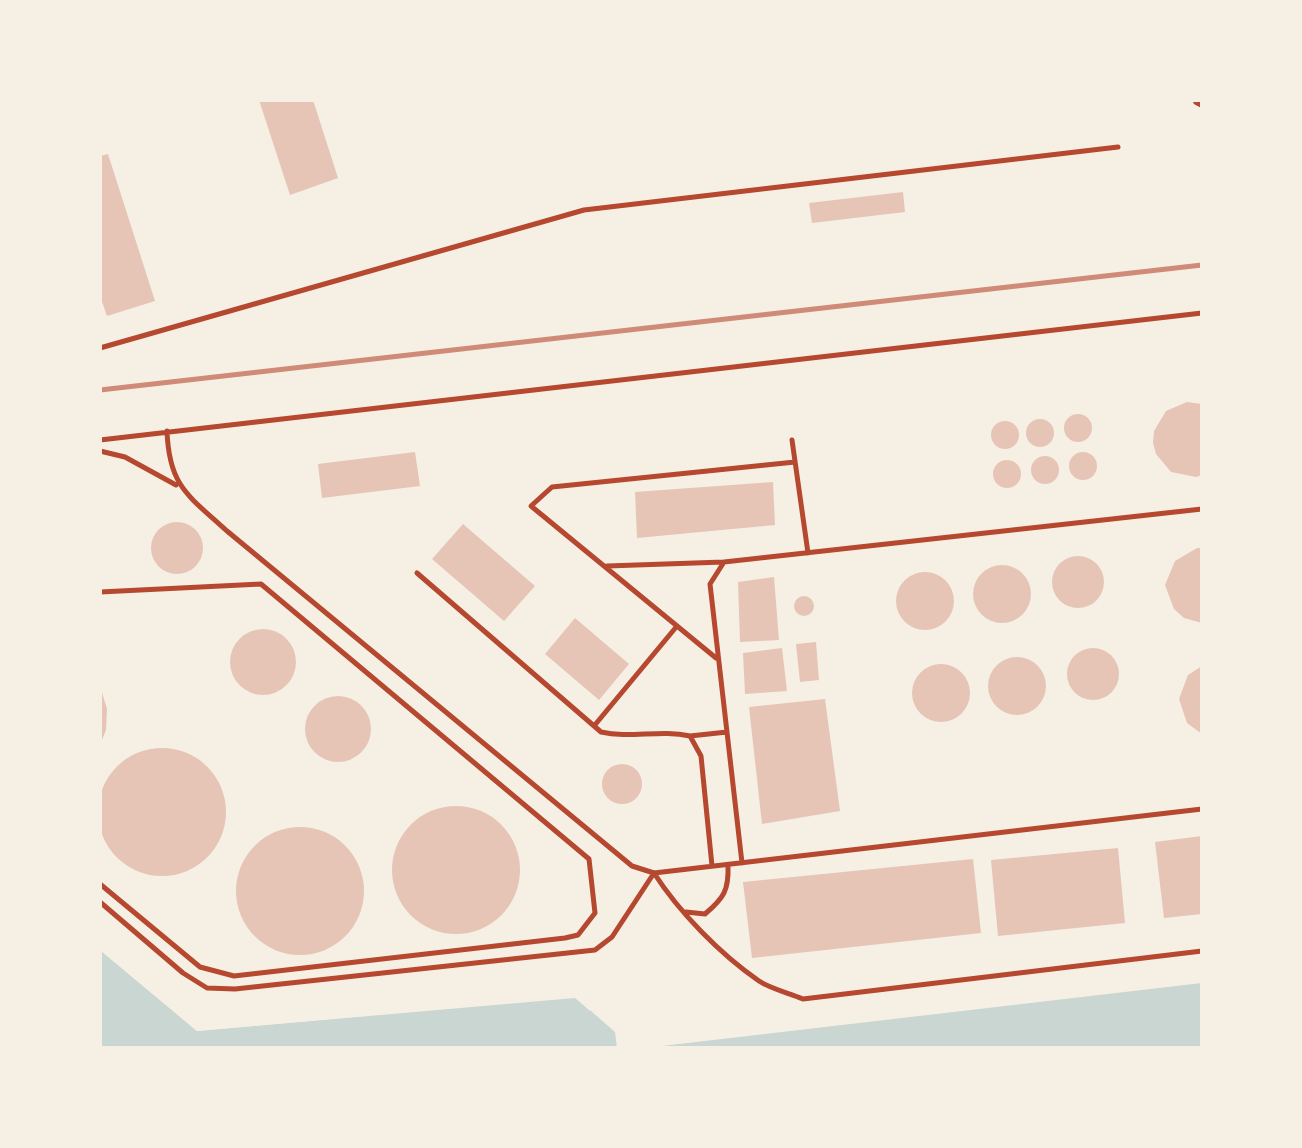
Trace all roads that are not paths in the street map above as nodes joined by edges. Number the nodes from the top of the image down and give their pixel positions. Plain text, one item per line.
1 (1118, 147) dead end
2 (1202, 313) edge
3 (100, 348) edge
4 (167, 431) junction
5 (100, 440) edge
6 (792, 440) dead end
7 (100, 452) edge
8 (795, 462) junction
9 (179, 486) junction
10 (1202, 508) edge
11 (808, 552) junction
12 (724, 562) junction
13 (605, 566) junction
14 (417, 573) dead end
15 (100, 592) edge
16 (677, 626) junction
17 (719, 660) junction
18 (594, 726) junction
19 (727, 732) junction
20 (690, 736) junction
21 (1202, 809) edge
22 (742, 864) junction
23 (728, 865) junction
24 (712, 866) junction
25 (654, 873) junction
26 (100, 884) edge
27 (100, 902) edge
28 (683, 912) junction
29 (1202, 950) edge

1 - 3 lane
2 - 4 lane
4 - 5 lane
4 - 9 lane
6 - 8 lane
7 - 9 lane
8 - 11 lane
8 - 13 lane
9 - 25 lane
10 - 11 lane
11 - 12 lane
12 - 13 lane
12 - 17 lane
13 - 16 lane
14 - 18 lane
15 - 26 lane
16 - 17 lane
16 - 18 lane
17 - 19 lane
18 - 20 lane
19 - 20 lane
19 - 22 lane
20 - 24 lane
21 - 22 lane
22 - 23 lane
23 - 24 lane
23 - 28 lane
24 - 25 lane
25 - 27 lane
25 - 28 lane
28 - 29 lane

